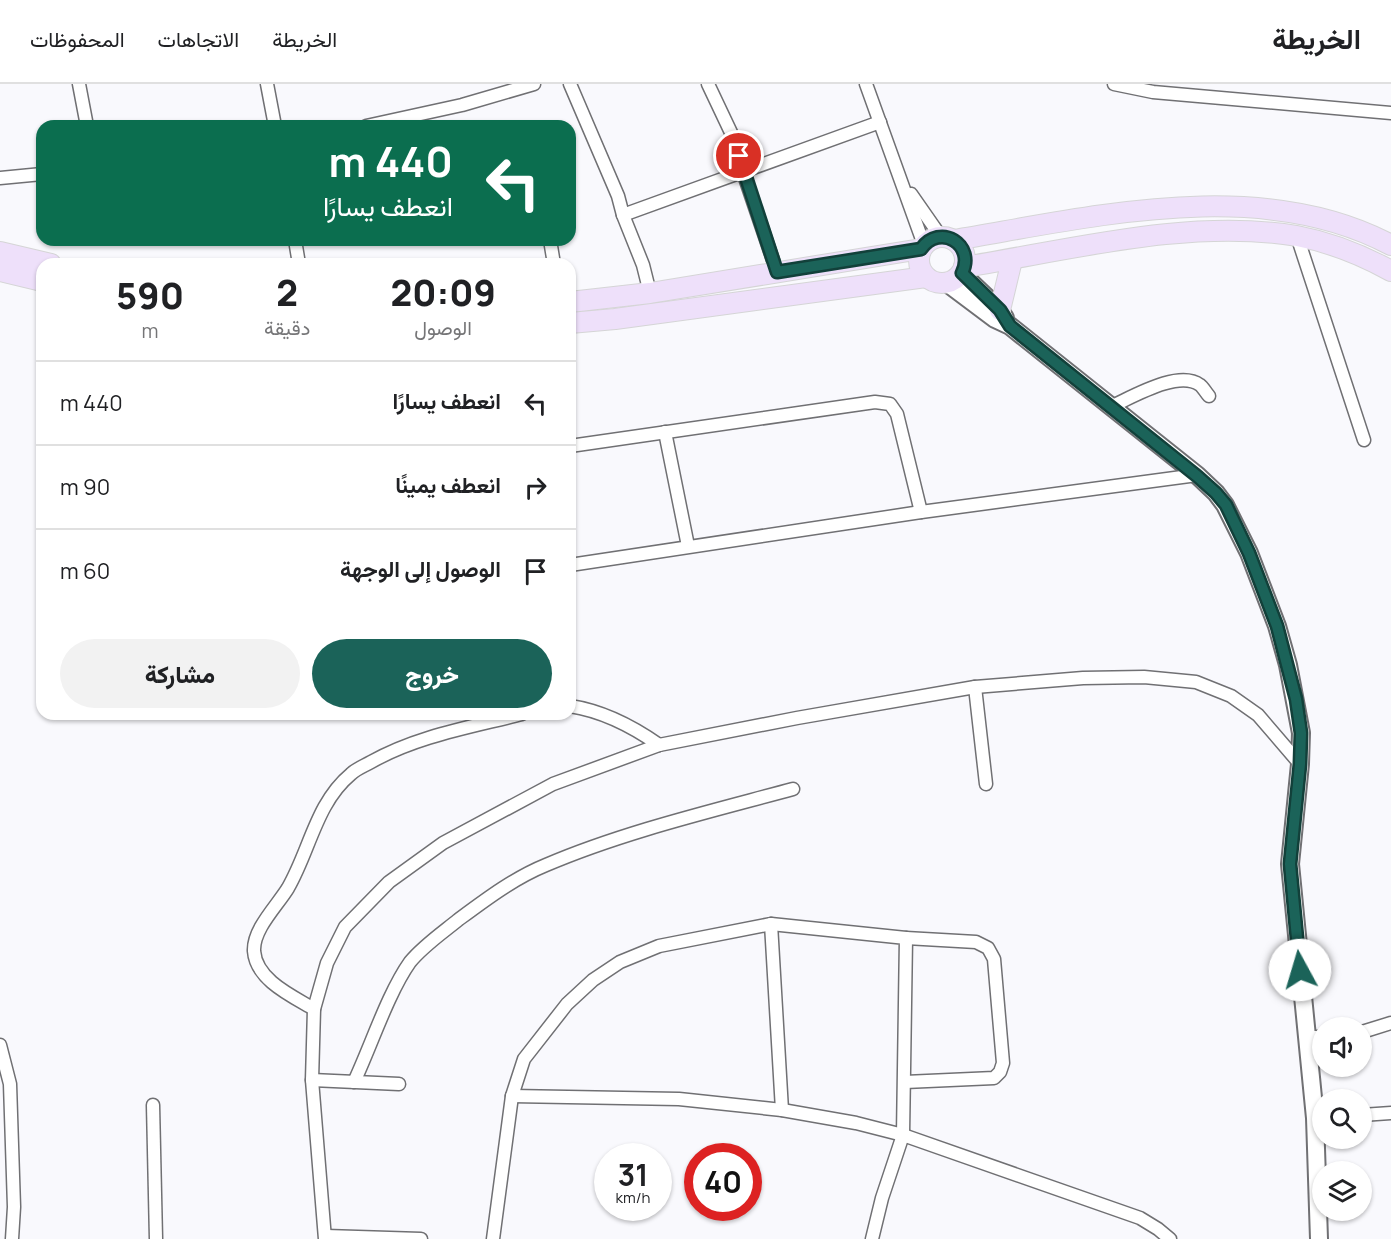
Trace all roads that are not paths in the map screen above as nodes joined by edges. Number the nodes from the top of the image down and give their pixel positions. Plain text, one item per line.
1 (79, 84) edge
2 (267, 84) edge
3 (534, 84) edge
4 (570, 84) edge
5 (708, 84) edge
6 (866, 84) edge
7 (1114, 84) edge
8 (1391, 113) edge
9 (86, 120) edge
10 (274, 120) edge
11 (393, 120) edge
12 (880, 122) junction
13 (743, 172) junction
14 (36, 175) edge
15 (0, 178) edge
16 (903, 183) junction
17 (623, 215) junction
18 (1297, 237) junction
19 (935, 243) junction
20 (1391, 245) edge
21 (0, 252) edge
22 (36, 260) edge
23 (1012, 260) junction
24 (0, 270) edge
25 (1391, 271) edge
26 (777, 272) junction
27 (958, 274) junction
28 (926, 277) junction
29 (36, 279) edge
30 (650, 293) junction
31 (576, 301) edge
32 (1005, 318) junction
33 (576, 322) edge
34 (1209, 396) dead end
35 (1110, 407) junction
36 (665, 432) junction
37 (1364, 441) dead end
38 (576, 445) edge
39 (1197, 476) junction
40 (921, 512) junction
41 (688, 546) junction
42 (576, 563) edge
43 (975, 687) junction
44 (576, 707) edge
45 (499, 720) edge
46 (659, 744) junction
47 (1300, 764) junction
48 (986, 784) dead end
49 (793, 789) dead end
50 (771, 924) junction
51 (906, 938) junction
52 (314, 1009) junction
53 (1312, 1017) edge
54 (1391, 1023) edge
55 (1372, 1029) edge
56 (0, 1045) edge
57 (312, 1080) junction
58 (354, 1082) junction
59 (905, 1082) junction
60 (399, 1084) dead end
61 (512, 1096) junction
62 (153, 1105) dead end
63 (782, 1110) junction
64 (1391, 1113) edge
65 (1372, 1114) edge
66 (903, 1135) junction
67 (1319, 1149) edge
68 (6, 1153) edge
69 (326, 1237) edge
70 (12, 1239) edge
71 (156, 1239) edge
72 (421, 1239) edge
73 (493, 1239) edge
74 (872, 1239) edge
75 (1170, 1239) edge
76 (1318, 1239) edge

1 - 9 street
2 - 10 street
3 - 11 street
4 - 17 street
5 - 13 street
6 - 12 street
7 - 8 street
12 - 13 street
12 - 16 street
13 - 17 street
13 - 26 street
14 - 15 street
16 - 19 street
16 - 19 street
17 - 30 street
18 - 23 main road
18 - 25 main road
18 - 37 street
19 - 20 main road
19 - 26 main road
19 - 27 main road
19 - 28 main road
21 - 22 main road
23 - 27 main road
23 - 32 main road
24 - 29 main road
26 - 30 main road
27 - 28 main road
27 - 32 street
28 - 33 main road
30 - 31 main road
32 - 35 street
34 - 35 street
35 - 39 street
36 - 38 street
36 - 40 street
36 - 41 street
39 - 40 street
39 - 47 street
40 - 41 street
41 - 42 street
43 - 46 street
43 - 47 street
43 - 48 street
44 - 46 street
45 - 52 street
46 - 52 street
47 - 53 street
49 - 58 street
50 - 51 street
50 - 61 street
50 - 63 street
51 - 59 street
51 - 59 street
52 - 57 street
54 - 55 street
56 - 68 street
57 - 58 street
57 - 69 street
58 - 60 street
59 - 66 street
61 - 63 street
61 - 73 street
62 - 71 street
63 - 66 street
64 - 65 street
66 - 74 street
66 - 75 street
67 - 76 street
68 - 70 street
69 - 72 street

